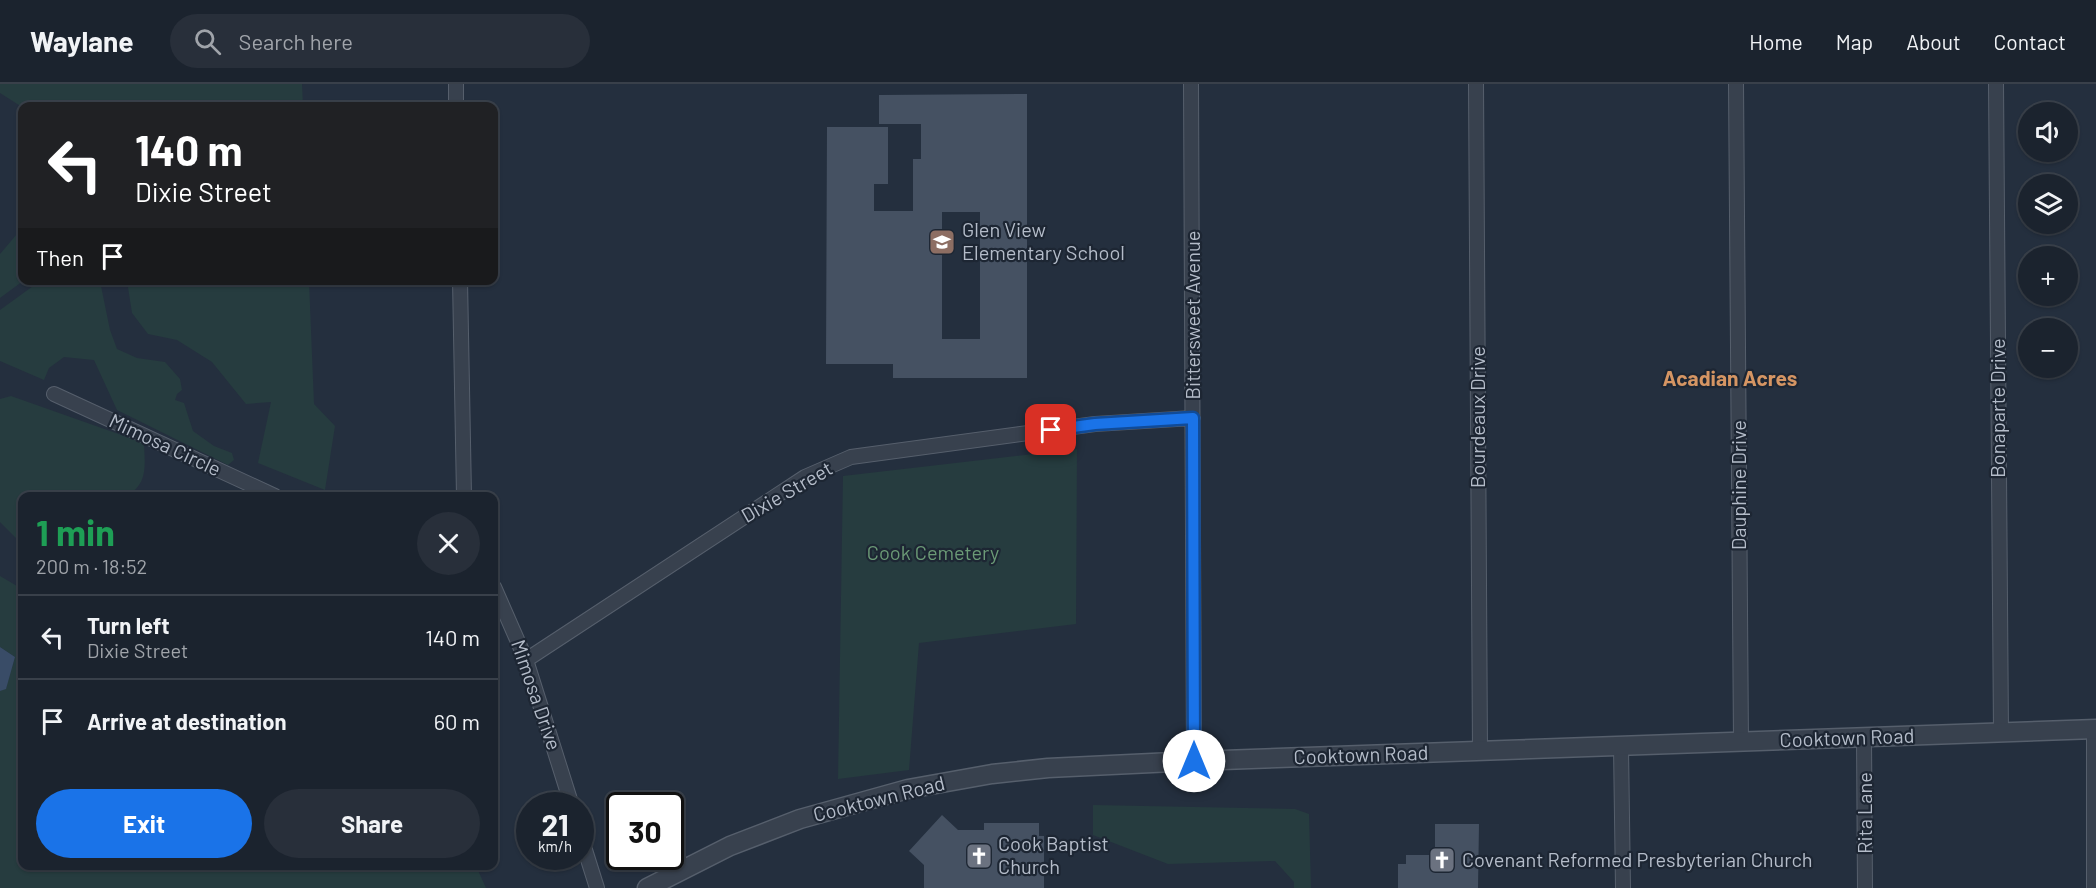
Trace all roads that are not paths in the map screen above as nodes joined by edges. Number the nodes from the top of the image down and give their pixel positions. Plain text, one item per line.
1 (456, 84) edge
2 (1191, 84) edge
3 (1476, 84) edge
4 (1736, 84) edge
5 (1996, 84) edge
6 (456, 102) edge
7 (460, 285) edge
8 (54, 394) dead end
9 (1193, 418) junction
10 (266, 492) edge
11 (464, 492) edge
12 (498, 596) edge
13 (526, 660) junction
14 (2095, 729) edge
15 (2001, 732) junction
16 (1864, 737) junction
17 (1741, 742) junction
18 (1622, 747) junction
19 (1480, 751) junction
20 (1194, 761) junction
21 (568, 792) edge
22 (591, 870) edge
23 (597, 888) edge
24 (647, 888) edge
25 (1623, 888) edge
26 (1865, 888) edge
27 (2094, 888) edge

1 - 6 street
2 - 9 street, Bittersweet Avenue
3 - 19 street, Bourdeaux Drive
4 - 17 street, Dauphine Drive
5 - 15 street, Bonaparte Drive
7 - 11 street
8 - 10 street, Mimosa Circle
9 - 13 street, Dixie Street
9 - 20 street, Bittersweet Avenue
12 - 13 street, Mimosa Drive
13 - 21 street, Mimosa Drive
14 - 15 street, Cooktown Road
14 - 27 street
15 - 16 street, Cooktown Road
16 - 17 street, Cooktown Road
16 - 26 street, Rita Lane
17 - 18 street, Cooktown Road
18 - 19 street, Cooktown Road
18 - 25 street
19 - 20 street, Cooktown Road
20 - 24 street, Cooktown Road
22 - 23 street

